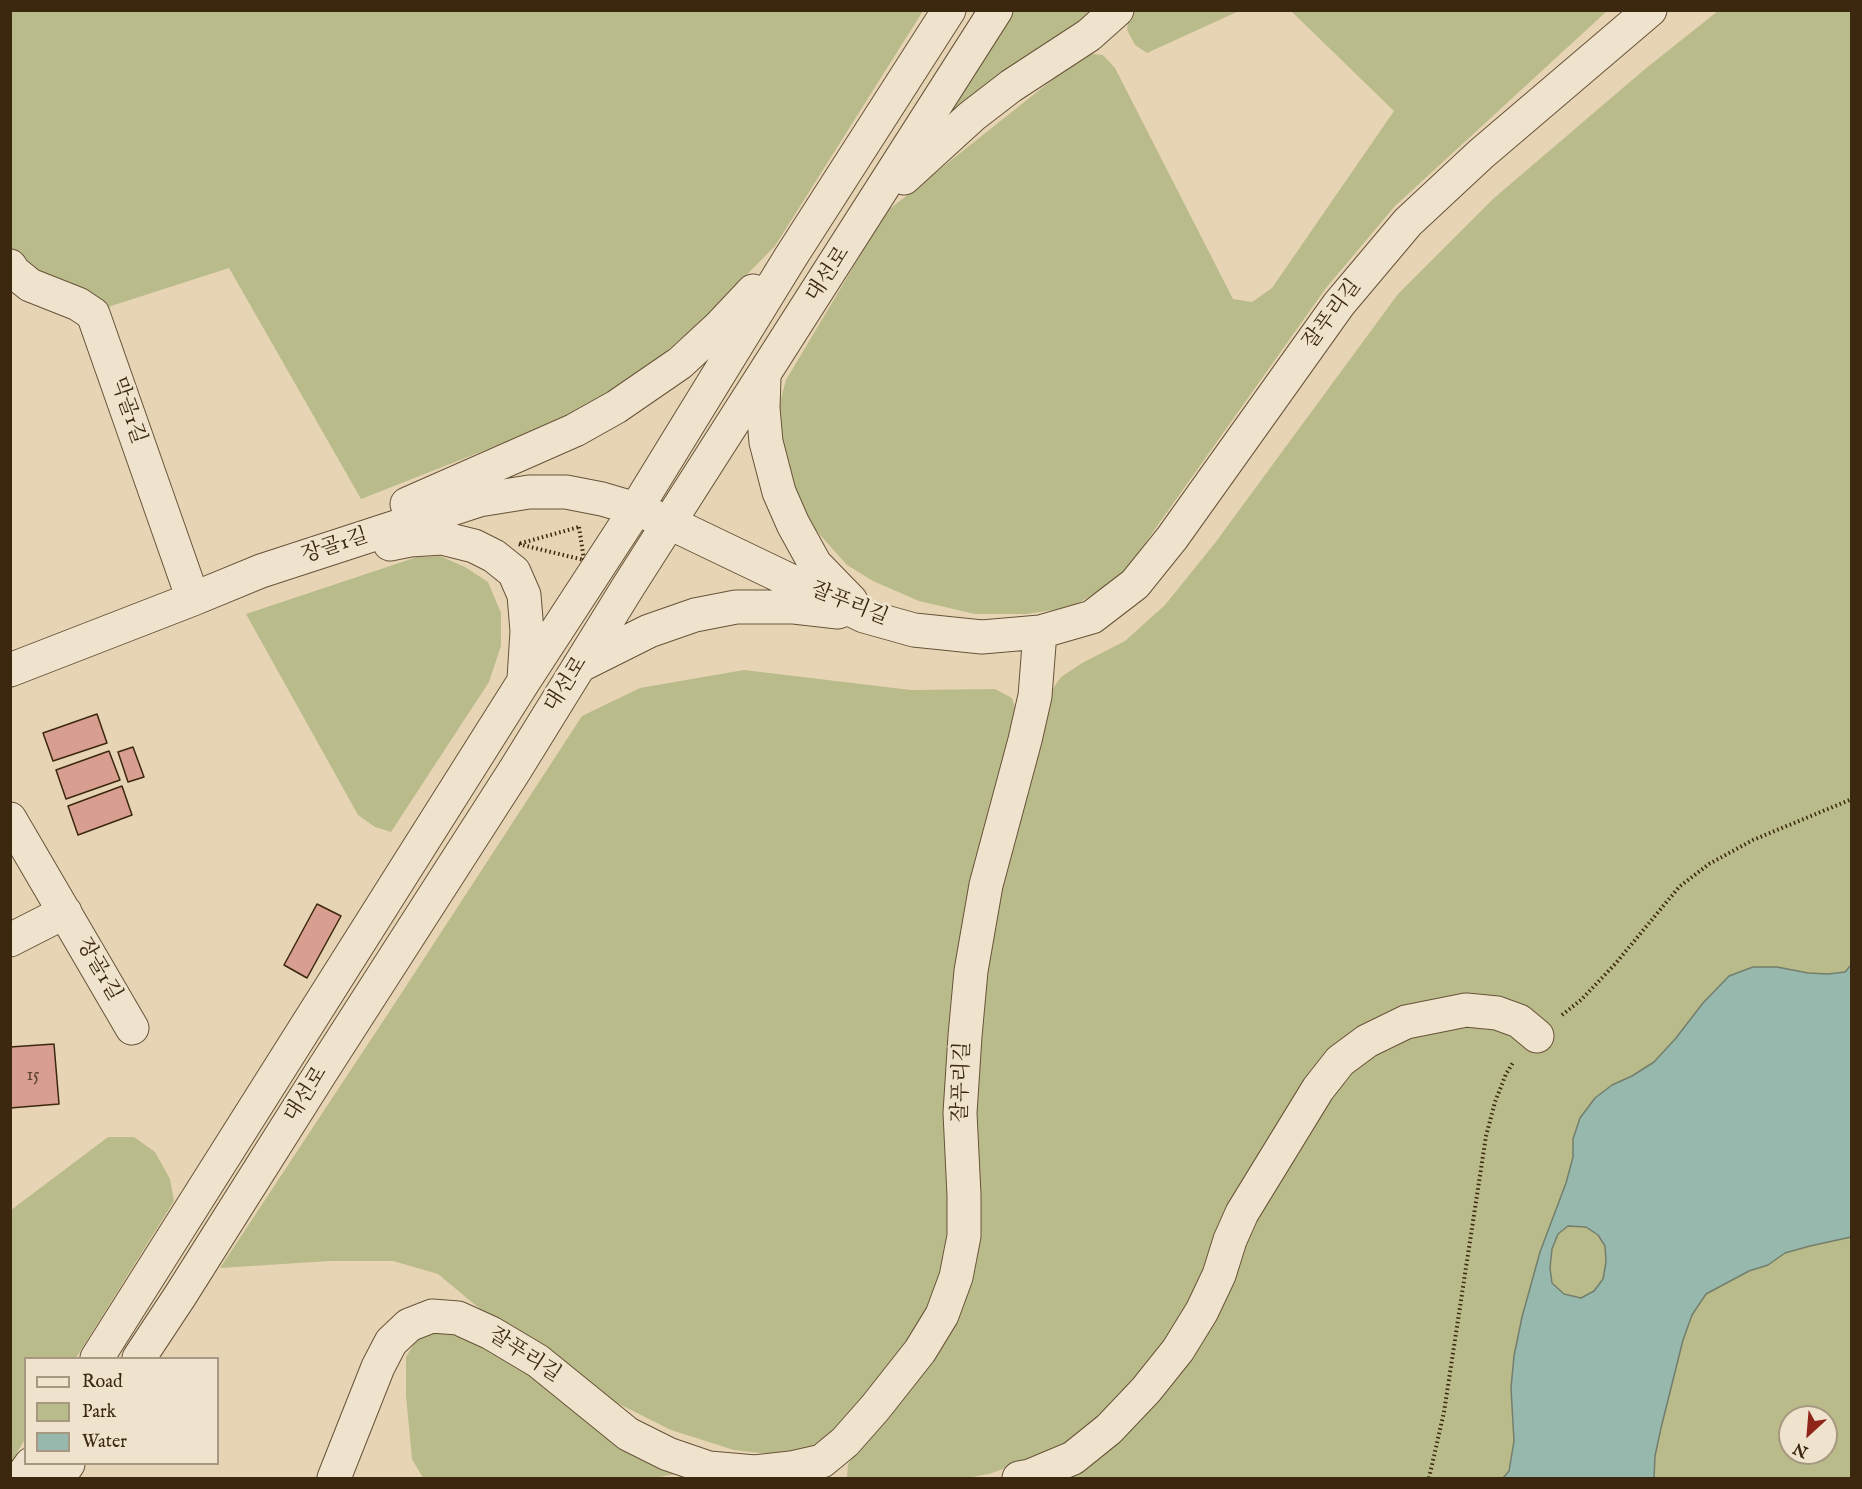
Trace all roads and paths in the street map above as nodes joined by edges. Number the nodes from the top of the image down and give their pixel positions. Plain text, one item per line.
1 (949, 10) edge
2 (996, 10) edge
3 (1117, 10) edge
4 (1650, 10) edge
5 (868, 212) junction
6 (790, 258) junction
7 (10, 266) edge
8 (764, 377) junction
9 (636, 508) junction
10 (670, 523) junction
11 (584, 560) joint
12 (261, 571) junction
13 (193, 599) junction
14 (864, 615) junction
15 (1040, 632) junction
16 (579, 666) junction
17 (10, 670) edge
18 (524, 681) junction
19 (1851, 799) edge
20 (10, 819) edge
21 (65, 912) junction
22 (10, 940) edge
23 (132, 1028) dead end
24 (1537, 1036) junction
25 (98, 1357) edge
26 (140, 1357) edge
27 (30, 1465) edge
28 (67, 1465) edge
29 (800, 1473) edge
30 (21, 1479) edge
31 (58, 1479) edge
32 (334, 1479) edge
33 (1019, 1479) edge
34 (1429, 1479) edge

1 - 6 street, 대선로
2 - 5 street, 대선로
3 - 5 street
4 - 15 street, 잘푸리길
5 - 8 street, 대선로
6 - 9 street, 대선로
6 - 12 street
7 - 13 street, 막골1길
8 - 10 street, 대선로
8 - 14 street
9 - 10 street, 장골1길
9 - 12 street, 장골1길
9 - 18 street, 대선로
10 - 14 street, 잘푸리길
10 - 16 street, 대선로
11 - 11 path
12 - 13 street, 장골1길
12 - 18 street
13 - 17 street, 장골1길
14 - 15 street, 잘푸리길
14 - 16 street
15 - 29 street, 잘푸리길
16 - 26 street, 대선로
18 - 25 street, 대선로
19 - 24 path
20 - 21 street, 장골1길
21 - 22 street
21 - 23 street, 장골1길
24 - 33 street
24 - 34 path
27 - 30 street
28 - 31 street
29 - 32 street, 잘푸리길

